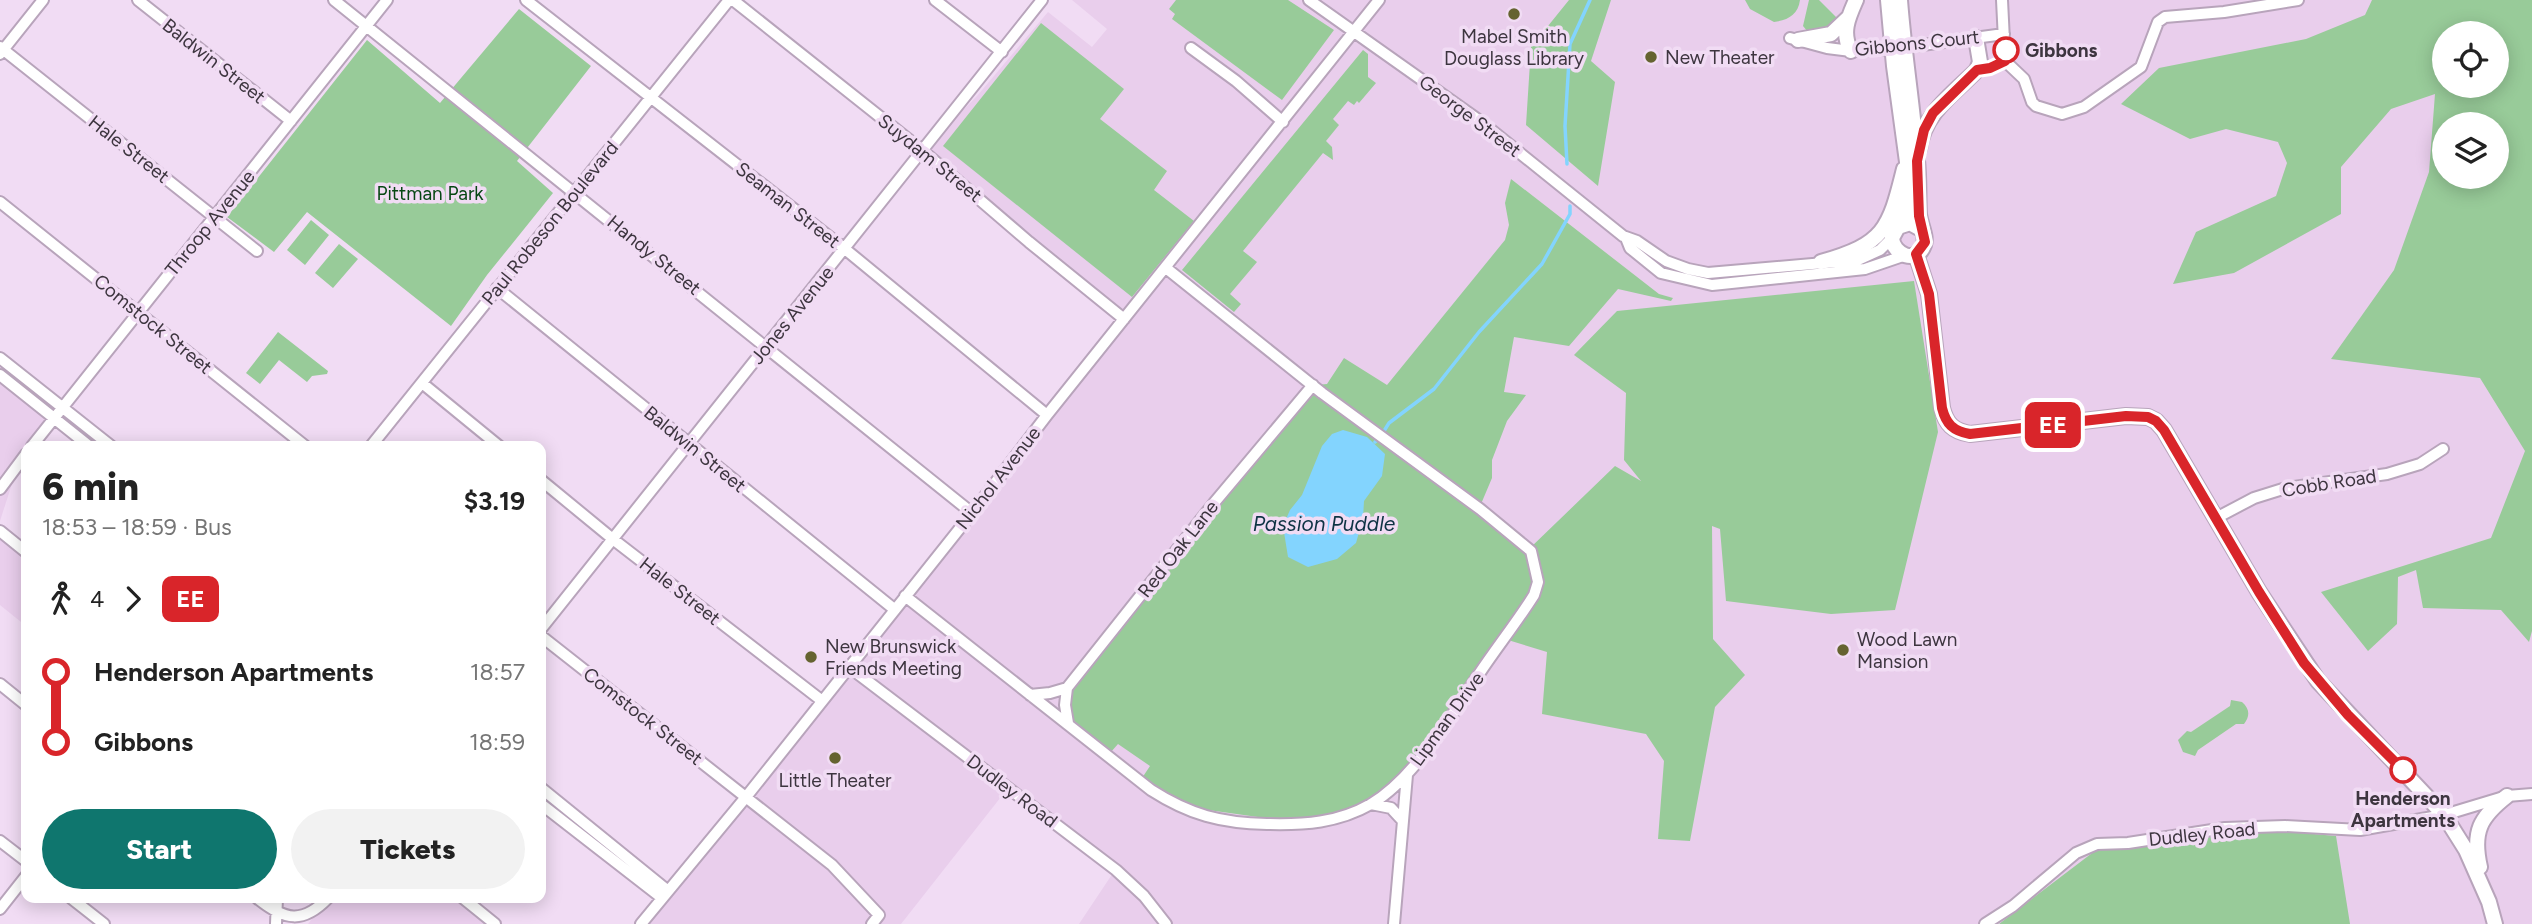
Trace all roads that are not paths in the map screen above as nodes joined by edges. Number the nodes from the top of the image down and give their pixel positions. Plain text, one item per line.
1 (43, 0) edge
2 (138, 0) edge
3 (334, 0) edge
4 (387, 0) edge
5 (526, 0) edge
6 (731, 0) edge
7 (935, 0) edge
8 (1042, 0) edge
9 (1309, 0) edge
10 (1379, 0) edge
11 (1856, 0) edge
12 (1888, 0) edge
13 (1900, 0) edge
14 (2002, 0) edge
15 (2298, 0) edge
16 (1849, 17) junction
17 (366, 26) junction
18 (1356, 32) junction
19 (2004, 34) junction
20 (1976, 38) junction
21 (1794, 39) joint
22 (1191, 48) dead end
23 (1898, 48) junction
24 (1, 50) edge
25 (1851, 51) junction
26 (1002, 52) junction
27 (2005, 61) junction
28 (1977, 70) junction
29 (650, 99) junction
30 (291, 121) junction
31 (1283, 122) junction
32 (922, 151) junction
33 (1912, 162) junction
34 (574, 191) junction
35 (0, 202) edge
36 (216, 217) junction
37 (1921, 229) junction
38 (1895, 232) junction
39 (1626, 239) junction
40 (845, 249) junction
41 (257, 251) dead end
42 (1910, 255) junction
43 (1821, 262) junction
44 (1166, 268) junction
45 (497, 288) junction
46 (139, 312) junction
47 (1124, 319) junction
48 (767, 346) junction
49 (0, 358) edge
50 (0, 375) edge
51 (422, 383) junction
52 (1313, 385) junction
53 (62, 407) junction
54 (1047, 415) junction
55 (54, 418) junction
56 (36, 441) edge
57 (83, 441) edge
58 (105, 441) edge
59 (299, 441) edge
60 (375, 441) edge
61 (493, 441) edge
62 (689, 445) junction
63 (2443, 449) dead end
64 (21, 461) edge
65 (546, 484) edge
66 (0, 489) edge
67 (972, 513) junction
68 (2216, 519) junction
69 (0, 531) edge
70 (614, 540) junction
71 (21, 548) edge
72 (905, 596) junction
73 (894, 609) junction
74 (546, 623) edge
75 (546, 640) edge
76 (849, 667) junction
77 (0, 684) edge
78 (1067, 688) junction
79 (1030, 695) junction
80 (821, 700) junction
81 (21, 701) edge
82 (1068, 723) junction
83 (1407, 775) junction
84 (546, 792) edge
85 (2532, 794) edge
86 (2507, 796) junction
87 (746, 797) junction
88 (1371, 804) junction
89 (546, 808) edge
90 (2444, 815) junction
91 (1403, 821) junction
92 (0, 841) edge
93 (21, 858) edge
94 (21, 882) edge
95 (665, 894) junction
96 (2489, 902) junction
97 (78, 903) edge
98 (262, 903) edge
99 (324, 903) edge
100 (469, 903) edge
101 (0, 909) edge
102 (277, 919) edge
103 (104, 924) edge
104 (495, 924) edge
105 (641, 924) edge
106 (872, 924) edge
107 (1166, 924) edge
108 (1394, 924) edge
109 (1985, 924) edge
110 (2495, 924) edge

1 - 24 street
2 - 30 street, Baldwin Street
3 - 17 street, Handy Street
4 - 17 street, Throop Avenue
5 - 29 street, Seaman Street
6 - 29 street, Paul Robeson Boulevard
6 - 32 street, Suydam Street
7 - 26 street
8 - 26 street, Jones Avenue
9 - 18 street, George Street
10 - 18 street, Nichol Avenue
11 - 16 main road
12 - 23 main road
13 - 23 main road
14 - 19 street
15 - 27 street
16 - 21 main road
16 - 25 main road
17 - 30 street, Throop Avenue
17 - 34 street, Handy Street
18 - 31 street, Nichol Avenue
18 - 39 street, George Street
19 - 20 street, Gibbons Court
19 - 27 street
20 - 23 street, Gibbons Court
20 - 28 main road
21 - 25 street, Gibbons Court
22 - 31 street
23 - 25 street, Gibbons Court
23 - 33 main road
24 - 36 street, Hale Street
26 - 32 street, Jones Avenue
27 - 28 street, Gibbons Court
28 - 33 main road
29 - 34 street, Paul Robeson Boulevard
29 - 40 street, Seaman Street
30 - 36 street, Throop Avenue
31 - 44 street, Nichol Avenue
32 - 40 street, Jones Avenue
32 - 47 street, Suydam Street
33 - 37 main road
33 - 38 main road
33 - 43 main road
34 - 45 street, Paul Robeson Boulevard
34 - 48 street, Handy Street
35 - 46 street, Comstock Street
36 - 41 street, Hale Street
36 - 46 street, Throop Avenue
37 - 38 main road
37 - 42 main road
38 - 42 main road
38 - 43 street, George Street
39 - 42 street, George Street
39 - 43 street, George Street
40 - 48 street, Jones Avenue
40 - 54 street, Seaman Street
42 - 68 main road
44 - 47 street, Nichol Avenue
44 - 52 street, Lipman Drive
45 - 51 street, Paul Robeson Boulevard
45 - 62 street, Baldwin Street
46 - 53 street, Throop Avenue
46 - 59 street, Comstock Street
47 - 54 street, Nichol Avenue
48 - 62 street, Jones Avenue
48 - 67 street, Handy Street
49 - 53 street
50 - 55 street
51 - 60 street, Paul Robeson Boulevard
51 - 61 street
52 - 78 street, Red Oak Lane
52 - 83 street, Lipman Drive
53 - 55 street, Throop Avenue
53 - 58 street
54 - 67 street, Nichol Avenue
55 - 56 street, Throop Avenue
55 - 57 street
62 - 70 street, Jones Avenue
62 - 73 street, Baldwin Street
63 - 68 street, Cobb Road
64 - 66 street
65 - 70 street, Hale Street
67 - 72 street, Nichol Avenue
68 - 90 main road
69 - 71 street
70 - 74 street, Jones Avenue
70 - 80 street, Hale Street
72 - 73 street, Nichol Avenue
72 - 79 street, Lipman Drive
73 - 76 street, Nichol Avenue
75 - 87 street, Comstock Street
76 - 80 street, Nichol Avenue
76 - 107 street, Dudley Road
77 - 81 street
78 - 79 street
78 - 82 street
79 - 82 street, Lipman Drive
80 - 87 street, Nichol Avenue
82 - 88 street, Lipman Drive
83 - 88 street, Lipman Drive
83 - 91 street
84 - 95 street
85 - 86 street, Dudley Road
86 - 90 street, Dudley Road
86 - 96 main road
87 - 95 street, Nichol Avenue
87 - 106 street, Comstock Street
88 - 91 street
89 - 95 street
90 - 96 main road
90 - 109 street, Dudley Road
91 - 108 street
92 - 93 street
94 - 101 street
95 - 105 street, Nichol Avenue
96 - 110 main road
97 - 103 street
98 - 102 street
99 - 102 street
100 - 104 street

